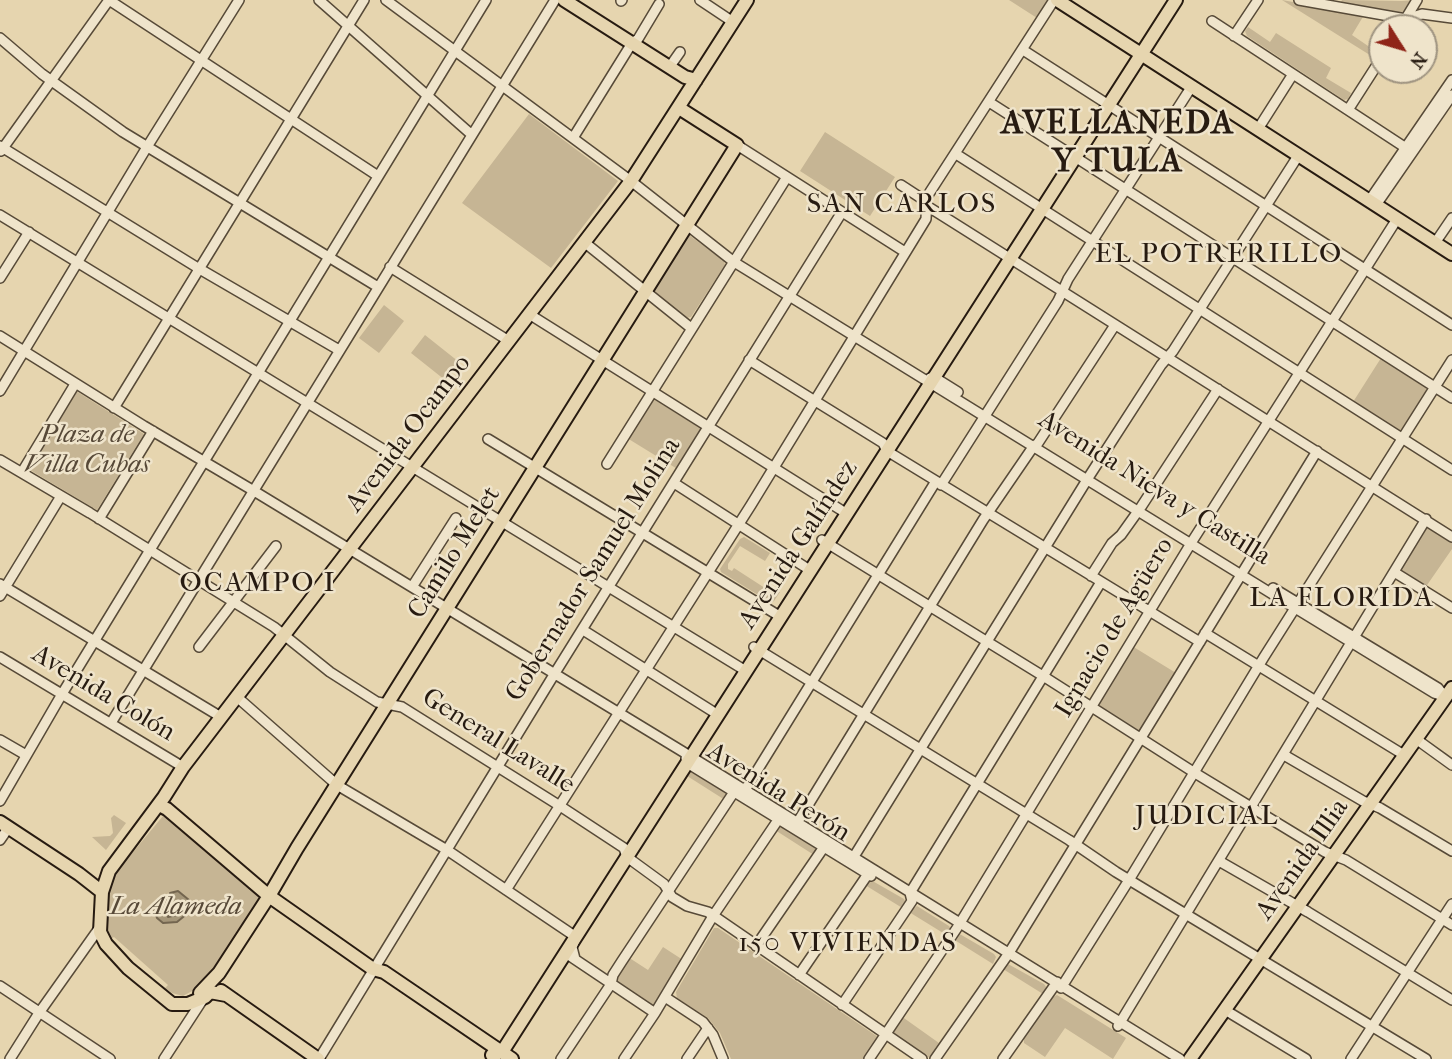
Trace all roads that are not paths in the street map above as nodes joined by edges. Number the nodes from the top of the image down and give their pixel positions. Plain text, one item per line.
1 (109, 0) edge
2 (239, 0) edge
3 (319, 0) edge
4 (364, 0) edge
5 (386, 0) edge
6 (486, 0) edge
7 (555, 0) edge
8 (564, 0) edge
9 (577, 0) edge
10 (700, 0) edge
11 (747, 0) edge
12 (1056, 0) edge
13 (1167, 0) edge
14 (1176, 0) edge
15 (1258, 0) edge
16 (1299, 0) edge
17 (659, 4) dead end
18 (1378, 14) edge
19 (1212, 21) dead end
20 (733, 22) junction
21 (348, 26) junction
22 (1234, 36) junction
23 (0, 38) edge
24 (635, 41) junction
25 (1023, 50) junction
26 (456, 51) junction
27 (1138, 51) junction
28 (201, 61) junction
29 (1293, 74) junction
30 (1368, 79) edge
31 (696, 80) junction
32 (1452, 80) edge
33 (50, 81) junction
34 (502, 85) junction
35 (1192, 86) junction
36 (1452, 95) edge
37 (427, 97) junction
38 (989, 102) junction
39 (1105, 103) junction
40 (679, 108) junction
41 (1348, 110) junction
42 (289, 119) junction
43 (1258, 129) junction
44 (472, 135) junction
45 (1160, 137) junction
46 (573, 138) junction
47 (737, 145) junction
48 (147, 147) junction
49 (1406, 148) junction
50 (1, 149) edge
51 (956, 154) junction
52 (1072, 155) junction
53 (1298, 156) junction
54 (378, 176) junction
55 (788, 177) junction
56 (631, 181) junction
57 (901, 185) dead end
58 (1126, 189) junction
59 (239, 202) junction
60 (1372, 203) junction
61 (927, 204) junction
62 (1039, 206) junction
63 (1266, 206) junction
64 (842, 212) junction
65 (108, 213) junction
66 (940, 214) junction
67 (0, 215) edge
68 (1452, 218) edge
69 (926, 219) junction
70 (1397, 219) junction
71 (687, 225) junction
72 (29, 232) junction
73 (584, 242) junction
74 (1092, 242) junction
75 (1435, 243) junction
76 (905, 252) junction
77 (1452, 254) edge
78 (1007, 256) junction
79 (328, 257) junction
80 (1233, 258) junction
81 (78, 262) junction
82 (734, 262) junction
83 (390, 267) junction
84 (198, 268) junction
85 (1365, 269) junction
86 (0, 278) edge
87 (378, 287) junction
88 (645, 291) junction
89 (1062, 291) junction
90 (789, 297) junction
91 (1199, 310) junction
92 (529, 314) junction
93 (168, 317) junction
94 (288, 321) junction
95 (1332, 321) junction
96 (1452, 325) edge
97 (1115, 326) junction
98 (691, 328) junction
99 (0, 336) edge
100 (854, 336) junction
101 (509, 341) junction
102 (339, 350) junction
103 (24, 351) junction
104 (1167, 358) junction
105 (749, 360) junction
106 (1452, 360) edge
107 (600, 361) junction
108 (257, 372) junction
109 (1298, 373) junction
110 (930, 379) junction
111 (75, 384) junction
112 (1435, 387) junction
113 (1218, 390) junction
114 (0, 391) edge
115 (650, 392) junction
116 (1452, 398) edge
117 (814, 401) junction
118 (308, 403) junction
119 (114, 408) junction
120 (986, 413) junction
121 (1268, 421) junction
122 (708, 427) junction
123 (153, 431) junction
124 (488, 439) dead end
125 (1402, 439) junction
126 (1035, 445) junction
127 (885, 447) junction
128 (1317, 452) junction
129 (0, 460) edge
130 (203, 462) junction
131 (607, 464) dead end
132 (413, 466) junction
133 (535, 468) junction
134 (774, 469) junction
135 (1452, 470) edge
136 (22, 472) junction
137 (1088, 478) junction
138 (674, 483) junction
139 (939, 483) junction
140 (1372, 486) junction
141 (254, 491) junction
142 (61, 496) junction
143 (1138, 509) junction
144 (841, 510) junction
145 (989, 513) junction
146 (456, 517) dead end
147 (99, 519) junction
148 (1426, 519) junction
149 (502, 521) junction
150 (739, 525) junction
151 (643, 533) junction
152 (1452, 537) edge
153 (825, 542) junction
154 (1193, 542) junction
155 (276, 546) dead end
156 (1044, 548) junction
157 (149, 551) junction
158 (349, 551) junction
159 (805, 567) junction
160 (1242, 572) junction
161 (1394, 572) junction
162 (707, 574) junction
163 (878, 574) junction
164 (1091, 576) junction
165 (198, 580) junction
166 (1101, 582) junction
167 (3, 585) edge
168 (412, 587) junction
169 (609, 587) junction
170 (0, 596) edge
171 (233, 602) junction
172 (930, 606) junction
173 (1296, 606) junction
174 (1452, 608) edge
175 (449, 609) junction
176 (1150, 611) junction
177 (778, 615) junction
178 (674, 627) junction
179 (583, 630) junction
180 (1205, 633) junction
181 (284, 636) junction
182 (95, 640) junction
183 (1353, 640) junction
184 (986, 641) junction
185 (1200, 642) junction
186 (199, 647) dead end
187 (756, 648) junction
188 (0, 657) edge
189 (1259, 666) junction
190 (743, 669) junction
191 (144, 670) junction
192 (647, 670) junction
193 (555, 673) junction
194 (1043, 676) junction
195 (813, 682) junction
196 (1449, 692) edge
197 (62, 694) junction
198 (237, 697) junction
199 (1316, 701) junction
200 (387, 705) junction
201 (1092, 707) junction
202 (712, 711) junction
203 (620, 715) junction
204 (864, 715) junction
205 (221, 718) junction
206 (111, 723) junction
207 (1140, 739) junction
208 (1416, 739) junction
209 (0, 740) edge
210 (921, 750) junction
211 (26, 755) junction
212 (1284, 755) junction
213 (1405, 755) junction
214 (687, 758) junction
215 (1452, 765) edge
216 (498, 766) junction
217 (183, 767) junction
218 (1195, 773) junction
219 (976, 783) junction
220 (337, 785) junction
221 (738, 790) junction
222 (0, 801) edge
223 (1370, 804) junction
224 (159, 805) junction
225 (560, 806) junction
226 (1251, 807) junction
227 (1026, 814) junction
228 (780, 817) junction
229 (4, 825) edge
230 (795, 826) junction
231 (0, 840) edge
232 (1075, 845) junction
233 (824, 847) junction
234 (447, 850) junction
235 (1452, 851) edge
236 (625, 853) junction
237 (1334, 855) junction
238 (852, 860) junction
239 (1219, 861) junction
240 (109, 871) junction
241 (79, 874) junction
242 (868, 874) junction
243 (1129, 880) junction
244 (506, 890) junction
245 (668, 890) junction
246 (102, 892) junction
247 (269, 896) junction
248 (911, 897) junction
249 (1452, 904) edge
250 (1298, 907) junction
251 (1187, 914) junction
252 (713, 916) junction
253 (1442, 919) junction
254 (958, 926) junction
255 (1452, 926) edge
256 (100, 927) junction
257 (573, 934) junction
258 (756, 946) junction
259 (1007, 955) junction
260 (570, 956) junction
261 (1261, 959) junction
262 (373, 969) junction
263 (1407, 972) junction
264 (799, 975) junction
265 (611, 984) junction
266 (0, 986) edge
267 (1058, 986) junction
268 (210, 988) junction
269 (665, 997) junction
270 (1452, 1000) edge
271 (842, 1005) junction
272 (1225, 1010) junction
273 (39, 1013) junction
274 (654, 1013) junction
275 (1119, 1024) junction
276 (1373, 1026) junction
277 (708, 1028) junction
278 (886, 1034) junction
279 (498, 1055) edge
280 (10, 1059) edge
281 (110, 1059) edge
282 (164, 1059) edge
283 (318, 1059) edge
284 (561, 1059) edge
285 (624, 1059) edge
286 (687, 1059) edge
287 (723, 1059) edge
288 (869, 1059) edge
289 (922, 1059) edge
290 (934, 1059) edge
291 (1003, 1059) edge
292 (1170, 1059) edge
293 (1180, 1059) edge
294 (1190, 1059) edge
295 (1306, 1059) edge
296 (1350, 1059) edge
297 (1426, 1059) edge

1 - 28 street
1 - 33 street
2 - 28 street
3 - 21 street
4 - 21 street
5 - 26 street, Avenida Nieva y Castilla
6 - 26 street
7 - 34 street
8 - 24 main road
9 - 24 main road
10 - 20 street
11 - 20 main road, Avenida Ocampo
12 - 25 street
12 - 27 main road
13 - 27 main road
14 - 27 main road
15 - 22 street
16 - 18 street
17 - 24 street
19 - 22 street
20 - 31 main road, Avenida Ocampo
21 - 37 street
21 - 42 street
22 - 29 street
23 - 33 street
24 - 31 main road
24 - 31 main road
24 - 46 street
25 - 38 street
25 - 39 street
26 - 34 street, Avenida Nieva y Castilla
26 - 37 street
27 - 35 main road
27 - 39 main road, Avenida Galíndez
28 - 42 street
28 - 48 street
29 - 41 street
29 - 43 street
30 - 41 street
31 - 40 main road, Avenida Ocampo
32 - 49 street
33 - 48 street
33 - 50 street
34 - 44 street
34 - 46 street, Avenida Nieva y Castilla
35 - 43 main road
35 - 45 street
36 - 60 street
37 - 44 street
37 - 54 street
38 - 51 street
38 - 52 street
39 - 45 street
39 - 52 main road, Avenida Galíndez
40 - 47 main road
40 - 56 main road, Avenida Ocampo
41 - 49 street
42 - 54 street
42 - 59 street
43 - 53 main road
44 - 83 street
45 - 58 street
45 - 63 street
46 - 56 street, Avenida Nieva y Castilla
47 - 55 street
47 - 71 main road, Camilo Melet
48 - 59 street
48 - 65 street
49 - 60 street
50 - 65 street
51 - 61 street
51 - 62 street
52 - 58 street
52 - 62 main road, Avenida Galíndez
53 - 60 main road
53 - 63 street
54 - 79 street
55 - 64 street
55 - 82 street
56 - 71 street, Avenida Nieva y Castilla
56 - 73 main road, Avenida Ocampo
57 - 61 street
58 - 74 street
58 - 80 street
59 - 79 street
59 - 84 street
60 - 70 main road
61 - 66 street
61 - 69 street
62 - 74 street
62 - 78 main road, Avenida Galíndez
63 - 80 street
63 - 85 street
64 - 76 street
64 - 90 street, Gobernador Samuel Molina
65 - 81 street
65 - 84 street
66 - 69 street
66 - 78 street
67 - 72 street
68 - 75 street
69 - 76 street
70 - 75 main road
70 - 85 street, Ignacio de Agüero
71 - 82 street, Avenida Nieva y Castilla
71 - 88 main road, Camilo Melet
72 - 81 street
72 - 86 street
73 - 88 street
73 - 92 main road, Avenida Ocampo
74 - 89 street
74 - 91 street
75 - 77 main road
76 - 100 street
78 - 89 street
78 - 110 main road, Avenida Galíndez
79 - 87 street
79 - 94 street
80 - 91 street
80 - 95 street
81 - 93 street
81 - 103 street
82 - 90 street, Avenida Nieva y Castilla
82 - 98 street
83 - 87 street
83 - 101 street
84 - 93 street
84 - 94 street
85 - 95 street, Ignacio de Agüero
85 - 96 street
87 - 102 street
88 - 98 street
88 - 107 main road, Camilo Melet
89 - 97 street
89 - 120 street
90 - 100 street, Avenida Nieva y Castilla
90 - 105 street, Gobernador Samuel Molina
91 - 104 street
91 - 109 street
92 - 101 main road, Avenida Ocampo
92 - 107 street
93 - 108 street
93 - 119 street
94 - 102 street
94 - 108 street
95 - 109 street, Ignacio de Agüero
95 - 112 street
97 - 104 street
97 - 126 street
98 - 115 street
99 - 103 street, Avenida Perón
100 - 110 street, Avenida Nieva y Castilla
100 - 117 street
101 - 132 main road, Avenida Ocampo
102 - 118 street
103 - 111 street, Avenida Perón
103 - 114 street
104 - 113 street
104 - 137 street
105 - 117 street
105 - 122 street, Gobernador Samuel Molina
106 - 112 street
107 - 115 street
107 - 133 main road, Camilo Melet
108 - 118 street
108 - 130 street
109 - 121 street, Ignacio de Agüero
109 - 125 street
110 - 120 street, Avenida Nieva y Castilla
110 - 127 main road, Avenida Galíndez
111 - 119 street, Avenida Perón
111 - 136 street
112 - 116 street
112 - 125 street
113 - 121 street
113 - 143 street
115 - 122 street
115 - 131 street
117 - 127 street
117 - 134 street
118 - 132 street
118 - 141 street
119 - 123 street, Avenida Perón
120 - 126 street, Avenida Nieva y Castilla
120 - 139 street
121 - 128 street
121 - 154 street, Ignacio de Agüero
122 - 134 street
122 - 138 street, Gobernador Samuel Molina
123 - 130 street, Avenida Perón
123 - 147 street
124 - 133 street
125 - 135 street
125 - 140 street
126 - 137 street, Avenida Nieva y Castilla
126 - 145 street
127 - 139 street
127 - 144 main road, Avenida Galíndez
127 - 153 main road, Avenida Galíndez
128 - 140 street
128 - 160 street
129 - 136 street, General Lavalle
130 - 141 street, Avenida Perón
130 - 157 street
132 - 149 street
132 - 158 main road, Avenida Ocampo
133 - 149 main road, Camilo Melet
133 - 151 street
134 - 144 street
134 - 150 street
136 - 142 street, General Lavalle
137 - 143 street, Avenida Nieva y Castilla
137 - 156 street
138 - 150 street
138 - 151 street, Gobernador Samuel Molina
139 - 145 street
139 - 163 street
140 - 148 street
140 - 173 street
141 - 158 street, Avenida Perón
141 - 165 street
142 - 147 street, General Lavalle
142 - 167 street
143 - 154 street, Avenida Nieva y Castilla
143 - 164 street
144 - 153 main road, Avenida Galíndez
145 - 156 street
145 - 172 street
146 - 168 street
147 - 157 street, General Lavalle
148 - 152 street
148 - 161 street
149 - 169 street
149 - 175 main road, Camilo Melet
150 - 159 street
150 - 162 street
151 - 162 street
151 - 169 street, Gobernador Samuel Molina
153 - 159 main road, Avenida Galíndez
153 - 163 street
153 - 177 main road, Avenida Galíndez
154 - 160 street, Avenida Nieva y Castilla
154 - 176 street, Ignacio de Agüero
155 - 171 street
156 - 164 street
156 - 184 street
157 - 165 street, General Lavalle
157 - 182 street
158 - 168 street, Avenida Perón
158 - 181 main road, Avenida Ocampo
159 - 177 main road, Avenida Galíndez
160 - 173 street, Avenida Nieva y Castilla
160 - 180 street
161 - 174 street
161 - 183 street
162 - 177 street
162 - 178 street
163 - 172 street
163 - 195 street
164 - 166 street
165 - 171 street, General Lavalle
165 - 191 street
166 - 176 street
166 - 194 street
167 - 170 street
167 - 182 street
168 - 175 street, Avenida Perón
169 - 178 street
169 - 179 street, Gobernador Samuel Molina
171 - 181 street, General Lavalle
171 - 186 street
172 - 184 street
172 - 204 street
173 - 183 street, Avenida Nieva y Castilla
173 - 189 street
175 - 193 street, Avenida Perón
175 - 200 main road, Camilo Melet
176 - 185 street
176 - 201 street, Ignacio de Agüero
177 - 187 main road, Avenida Galíndez
178 - 190 street
178 - 192 street
179 - 192 street
179 - 193 street, Gobernador Samuel Molina
180 - 185 street
180 - 189 street
181 - 198 main road, Avenida Ocampo
181 - 200 street, General Lavalle
182 - 191 street
182 - 197 street
183 - 196 street, Avenida Nieva y Castilla
183 - 199 street
184 - 194 street
184 - 210 street
185 - 207 street
187 - 190 main road, Avenida Galíndez
187 - 195 street
188 - 197 street, Avenida Colón
189 - 199 street
189 - 218 street
190 - 202 main road, Avenida Galíndez
190 - 214 main road, Avenida Galíndez
191 - 205 street
191 - 206 street
192 - 202 street
192 - 203 street
193 - 203 street, Avenida Perón
193 - 216 street, Gobernador Samuel Molina
194 - 201 street
194 - 219 street
195 - 204 street
195 - 221 street
196 - 208 main road, Avenida Illia
197 - 206 street, Avenida Colón
197 - 211 street
198 - 205 main road, Avenida Ocampo
198 - 220 street
199 - 212 street
199 - 213 street
200 - 216 street, General Lavalle
200 - 220 main road, Camilo Melet
201 - 207 street
201 - 227 street, Ignacio de Agüero
202 - 214 main road, Avenida Galíndez
203 - 214 street, Avenida Perón
203 - 225 street
204 - 210 street
204 - 230 street
205 - 217 main road, Avenida Ocampo
206 - 217 street, Avenida Colón
207 - 218 street
207 - 232 street
208 - 213 main road, Avenida Illia
208 - 215 street
209 - 211 street
210 - 219 street
210 - 238 street
211 - 222 street
212 - 223 street
212 - 226 street
213 - 223 main road, Avenida Illia
214 - 221 street, Avenida Perón
214 - 236 main road, Avenida Galíndez
216 - 225 street, General Lavalle
216 - 234 street, Gobernador Samuel Molina
217 - 224 main road, Avenida Ocampo
218 - 226 street
218 - 243 street
219 - 227 street
219 - 248 street
220 - 234 street
220 - 247 main road, Camilo Melet
221 - 228 street, Avenida Perón
221 - 245 street
223 - 235 street
223 - 237 main road, Avenida Illia
224 - 240 main road, Avenida Ocampo
224 - 247 main road
225 - 236 street, General Lavalle
225 - 244 street
226 - 237 street
226 - 239 street
227 - 232 street
227 - 254 street, Ignacio de Agüero
228 - 230 street, Avenida Perón
228 - 252 street
229 - 231 street
229 - 241 main road
230 - 233 street, Avenida Perón
230 - 238 street, Avenida Perón
232 - 243 street
232 - 259 street
233 - 238 street, Avenida Perón
233 - 258 street
234 - 244 street
234 - 262 street, Gobernador Samuel Molina
236 - 245 street, General Lavalle
236 - 257 main road, Avenida Galíndez
237 - 250 main road, Avenida Illia
237 - 253 street
238 - 242 street, Avenida Perón
238 - 248 street, Avenida Perón
239 - 250 street
239 - 251 street
240 - 241 main road
240 - 246 main road, Avenida Ocampo
241 - 246 main road
242 - 248 street, Avenida Perón
242 - 264 street
243 - 251 street
243 - 267 street
244 - 257 street
245 - 252 street, General Lavalle
245 - 265 street
246 - 256 main road
247 - 262 main road
247 - 268 main road, Camilo Melet
248 - 254 street, Avenida Perón
248 - 271 street
249 - 253 street
250 - 261 main road, Avenida Illia
250 - 263 street
251 - 261 street
251 - 275 street
252 - 258 street, General Lavalle
252 - 269 street
253 - 255 street
253 - 263 street
254 - 259 street, Avenida Perón
254 - 278 street, Ignacio de Agüero
256 - 268 main road
256 - 273 street
257 - 260 main road, Avenida Galíndez
257 - 279 main road, Avenida Galíndez
258 - 264 street, General Lavalle
259 - 267 street, Avenida Perón
259 - 290 street
260 - 265 street
260 - 279 main road, Avenida Galíndez
261 - 272 main road, Avenida Illia
261 - 276 street
262 - 279 main road
262 - 283 street, Gobernador Samuel Molina
263 - 270 street
263 - 276 street
264 - 271 street, General Lavalle
265 - 274 street
265 - 284 street
266 - 273 street
267 - 275 street, Avenida Perón
267 - 291 street
268 - 282 street
268 - 283 main road
269 - 274 street
269 - 277 street
271 - 278 street, General Lavalle
272 - 294 main road, Avenida Illia
272 - 295 street
273 - 280 street
273 - 281 street
274 - 285 street
275 - 292 street, Avenida Perón
275 - 293 street, Avenida Perón
276 - 296 street
276 - 297 street
277 - 286 street
277 - 287 street
278 - 288 street, Ignacio de Agüero
278 - 289 street, General Lavalle

